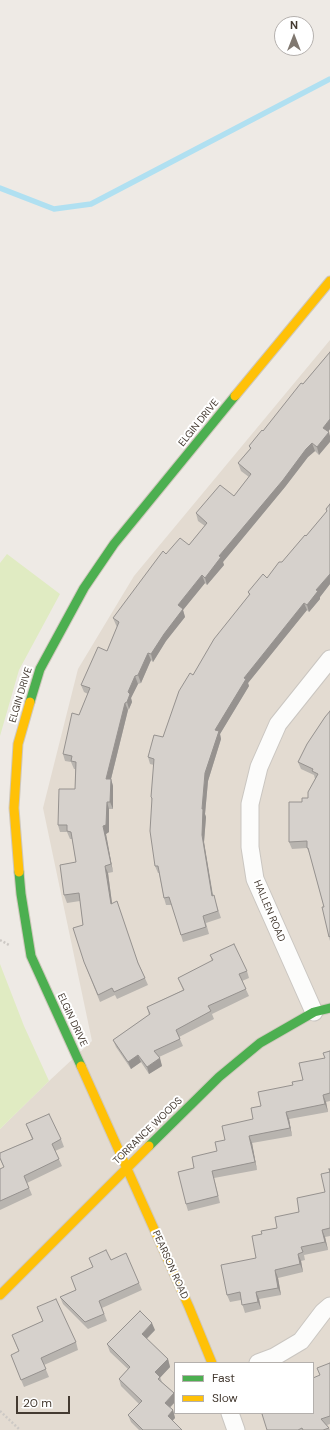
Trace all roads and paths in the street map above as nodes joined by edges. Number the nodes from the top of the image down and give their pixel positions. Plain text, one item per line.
1 (330, 281) edge
2 (330, 659) edge
3 (322, 1010) edge
4 (127, 1167) junction
5 (0, 1295) edge
6 (330, 1306) edge
7 (212, 1362) edge
8 (261, 1362) edge
9 (0, 1411) edge
10 (230, 1414) edge
11 (20, 1430) edge
12 (236, 1430) edge

1 - 4 street, ELGIN DRIVE
2 - 3 street, HALLEN ROAD
3 - 4 street, TORRANCE WOODS
4 - 5 street, TORRANCE WOODS
4 - 7 street, PEARSON ROAD
6 - 8 street
9 - 11 path
10 - 12 street

